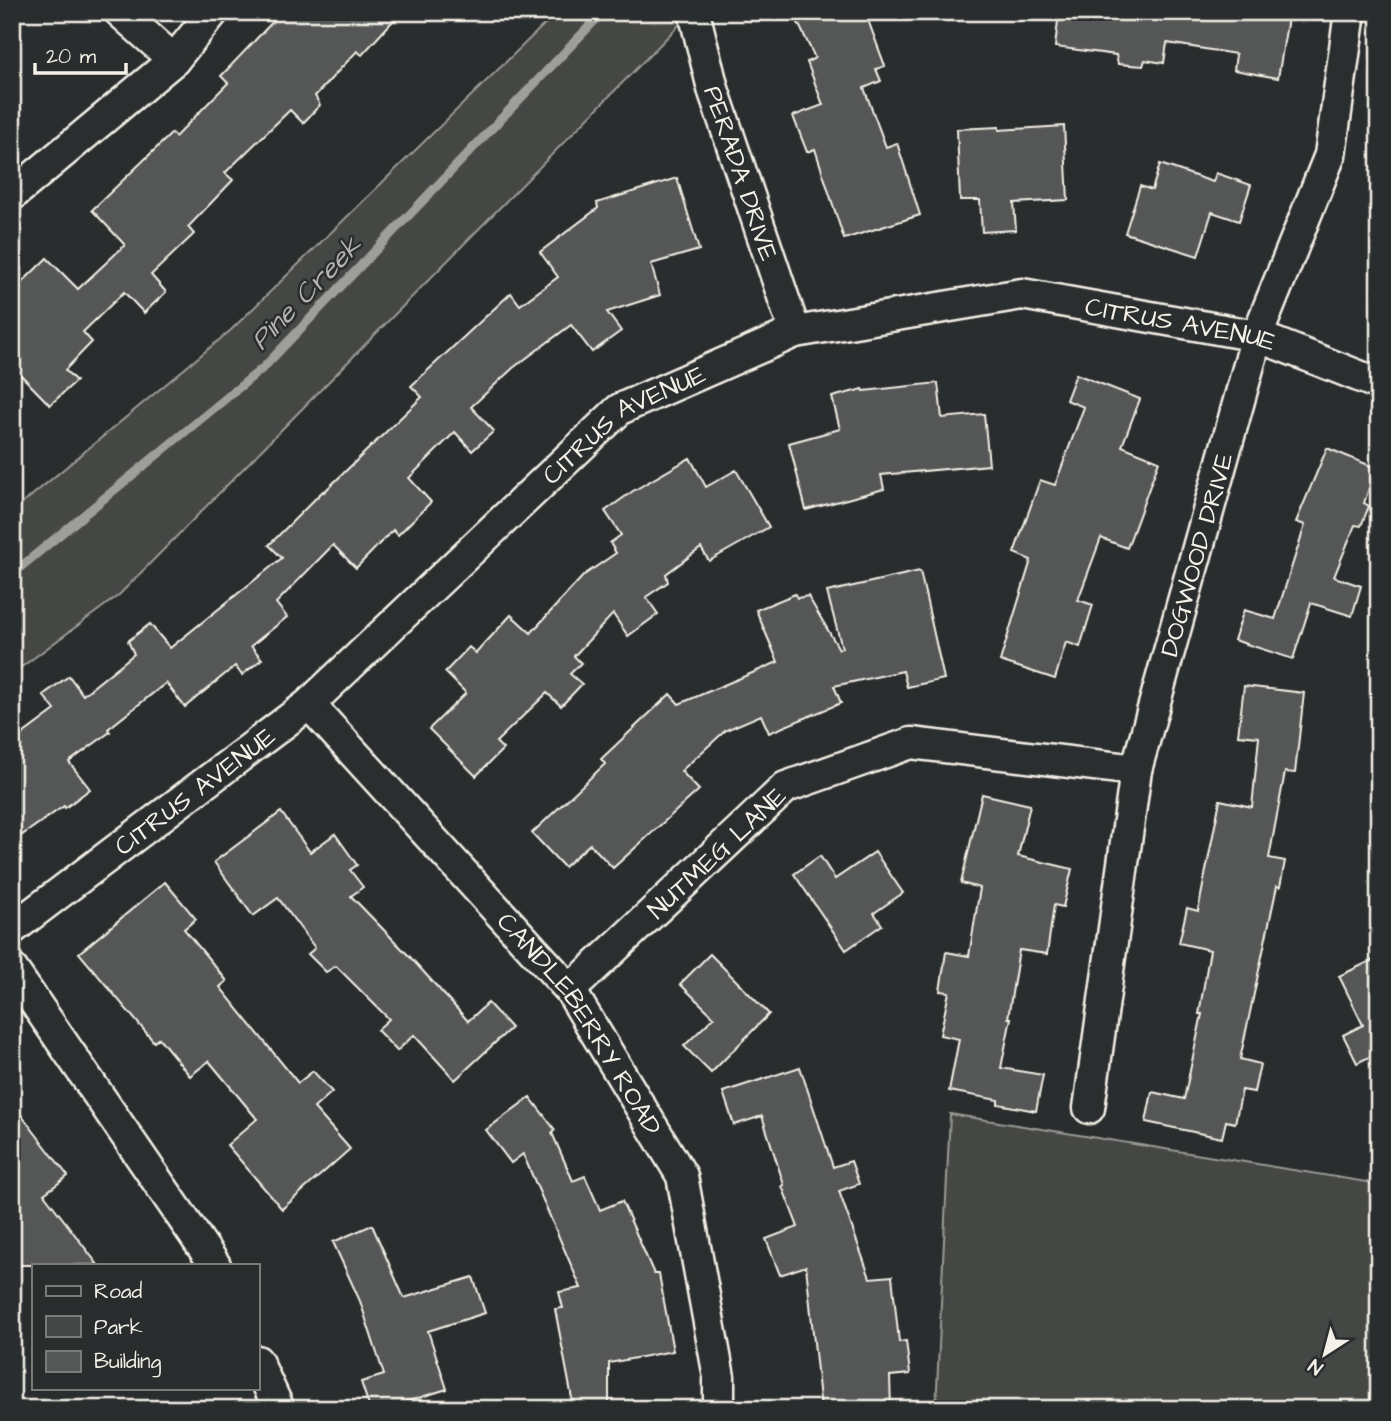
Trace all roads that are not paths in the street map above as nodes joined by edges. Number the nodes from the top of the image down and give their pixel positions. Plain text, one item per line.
1 (120, 12) edge
2 (213, 12) edge
3 (694, 12) edge
4 (1350, 12) edge
5 (174, 60) junction
6 (12, 195) edge
7 (795, 332) junction
8 (1257, 335) junction
9 (1379, 384) edge
10 (309, 704) junction
11 (1136, 770) junction
12 (12, 929) edge
13 (12, 969) edge
14 (570, 990) junction
15 (1089, 1108) dead end
16 (214, 1264) edge
17 (259, 1365) edge
18 (279, 1409) edge
19 (719, 1409) edge

1 - 5 street
2 - 5 street
3 - 7 street, PERADA DRIVE
4 - 8 street, DOGWOOD DRIVE
5 - 6 street
7 - 8 street, CITRUS AVENUE
7 - 10 street, CITRUS AVENUE
8 - 9 street, CITRUS AVENUE
8 - 11 street, DOGWOOD DRIVE
10 - 12 street, CITRUS AVENUE
10 - 14 street, CANDLEBERRY ROAD
11 - 14 street, NUTMEG LANE
11 - 15 street, DOGWOOD DRIVE
13 - 16 street
14 - 19 street, CANDLEBERRY ROAD
17 - 18 street

